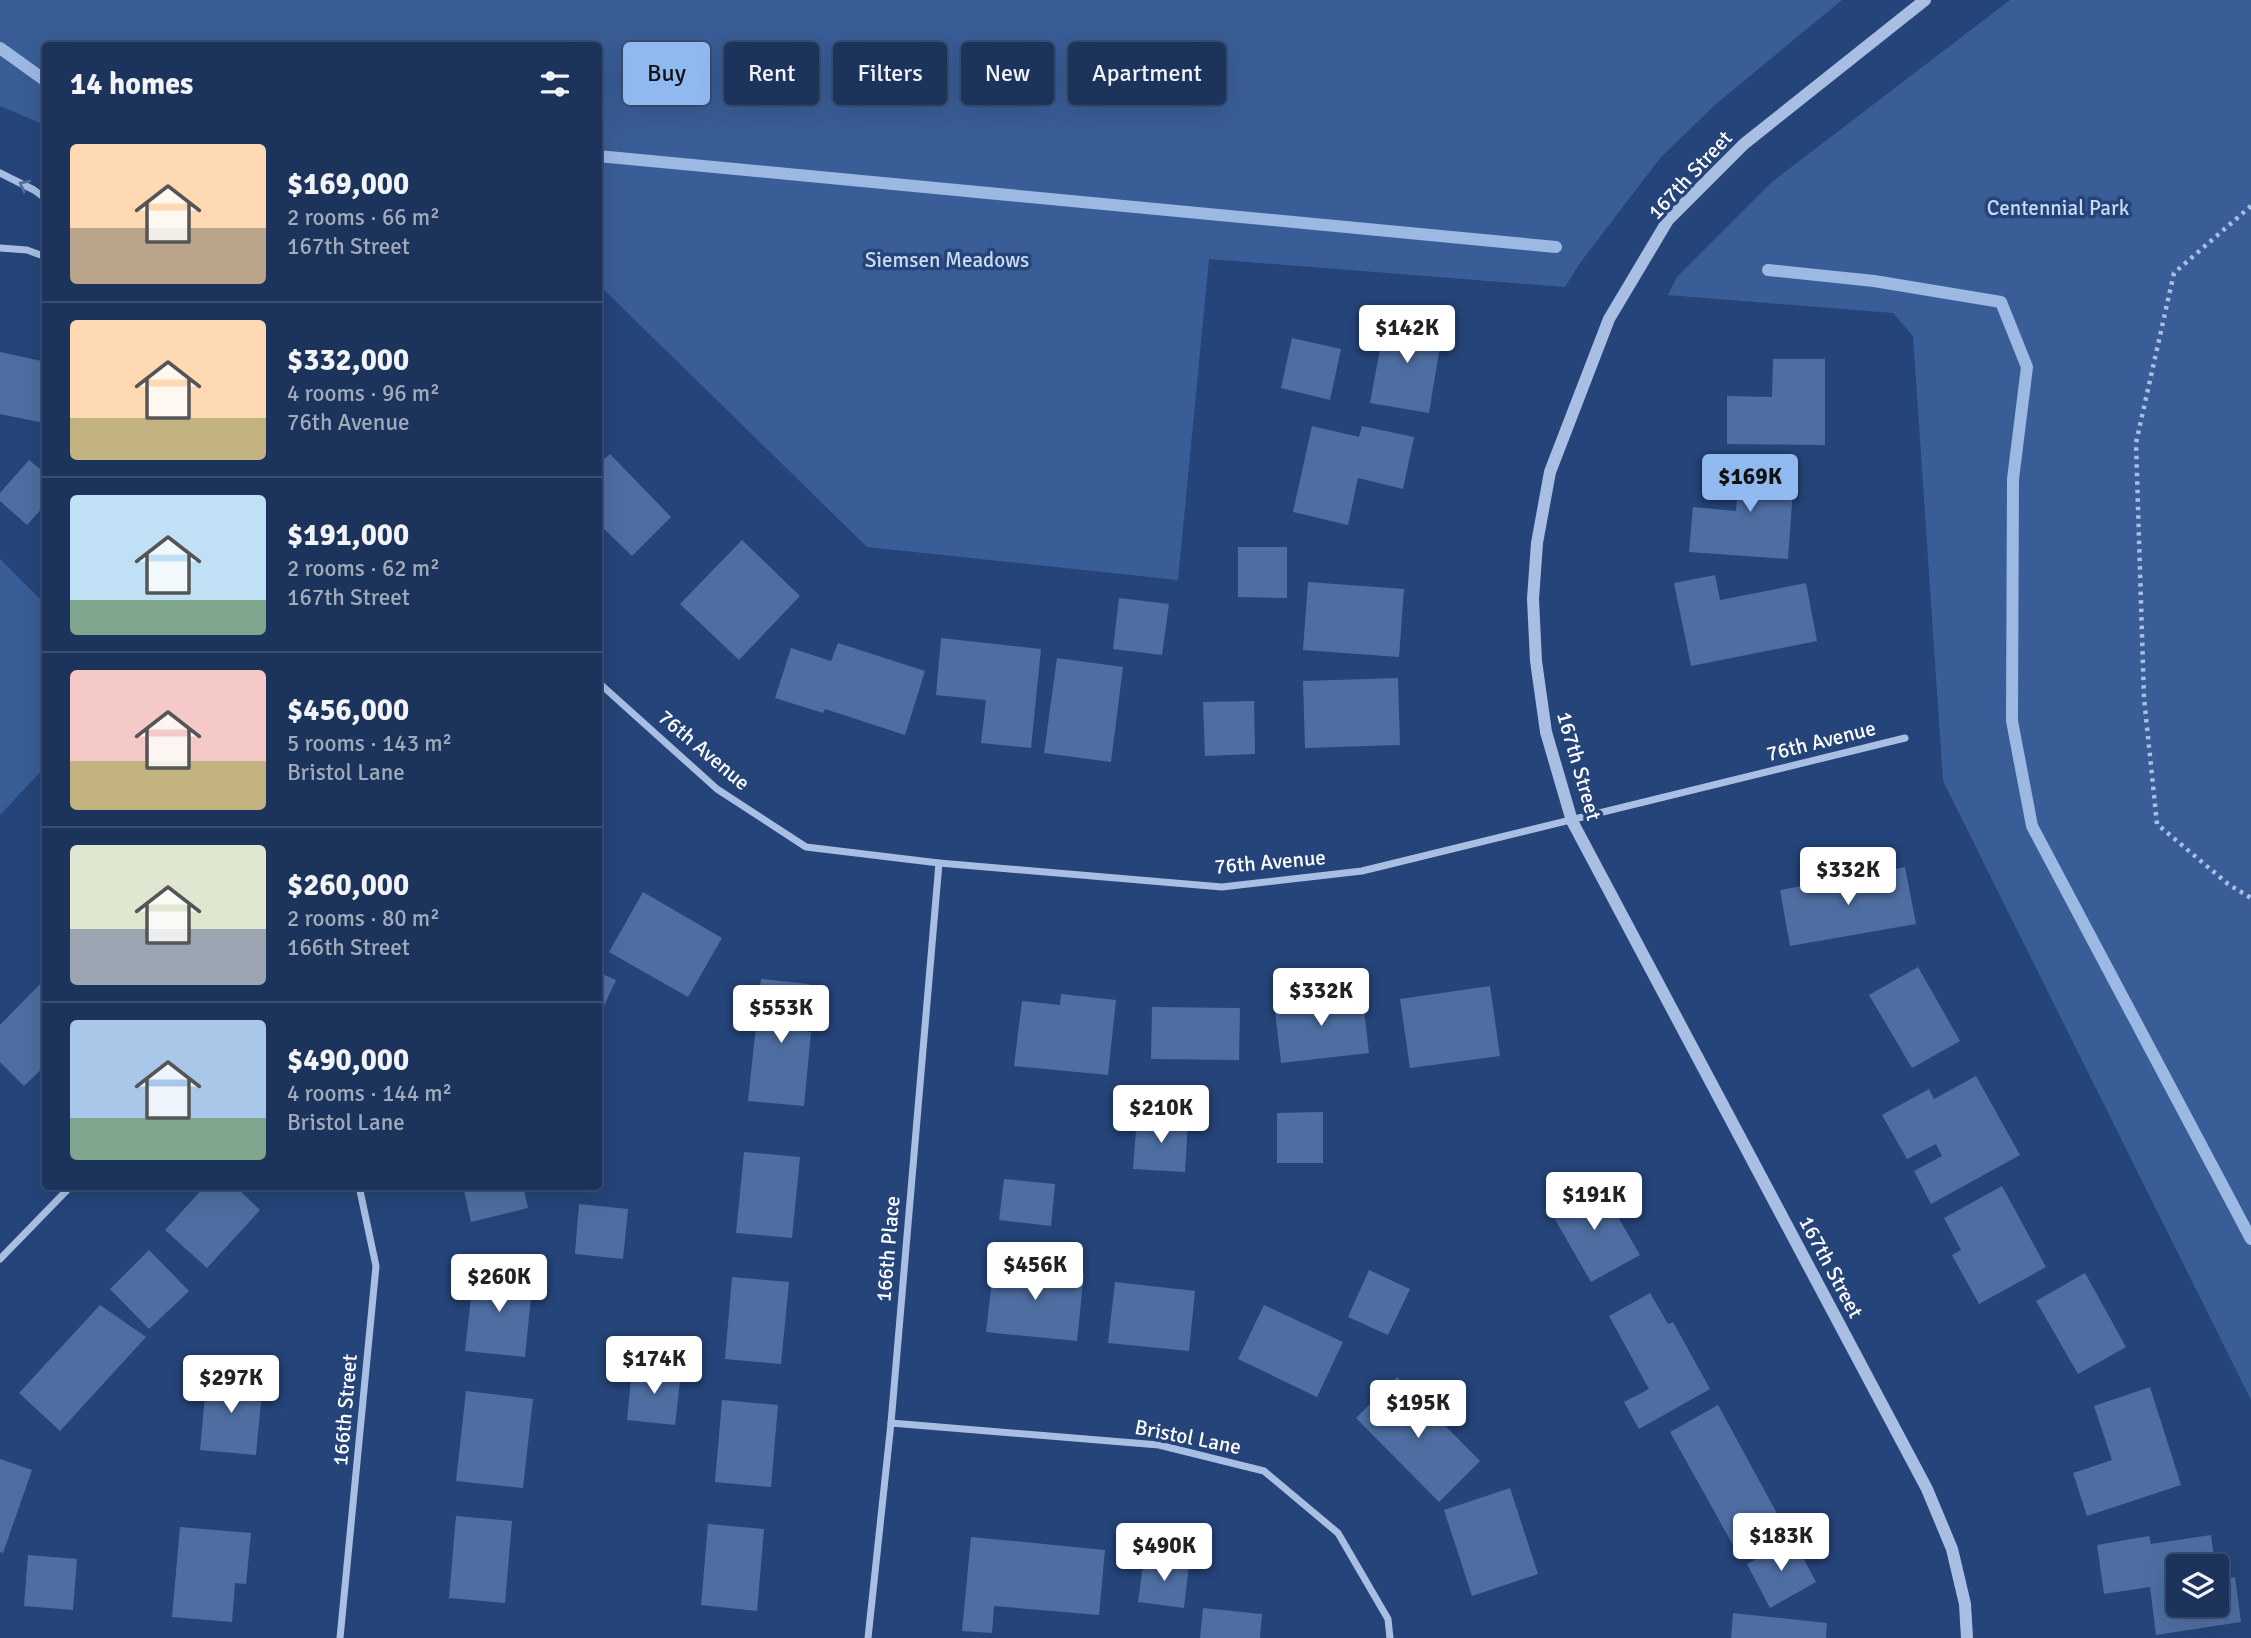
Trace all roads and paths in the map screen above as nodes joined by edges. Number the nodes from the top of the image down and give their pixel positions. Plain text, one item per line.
1 (1925, 0) edge
2 (0, 173) edge
3 (42, 196) edge
4 (2251, 206) edge
5 (0, 248) edge
6 (42, 256) edge
7 (602, 686) edge
8 (1905, 738) dead end
9 (1572, 821) junction
10 (939, 863) junction
11 (2251, 898) edge
12 (67, 1190) edge
13 (360, 1190) edge
14 (0, 1259) edge
15 (891, 1423) junction
16 (340, 1638) edge
17 (868, 1638) edge
18 (1390, 1638) edge
19 (1967, 1638) edge

1 - 9 street, 167th Street
3 -> 2 street
4 - 11 path
5 - 6 street
7 - 10 street, 76th Avenue
8 - 9 street, 76th Avenue
9 - 10 street, 76th Avenue
9 - 19 street, 167th Street
10 - 15 street, 166th Place
12 - 14 street
13 - 16 street, 166th Street
15 - 17 street, 166th Place
15 - 18 street, Bristol Lane

